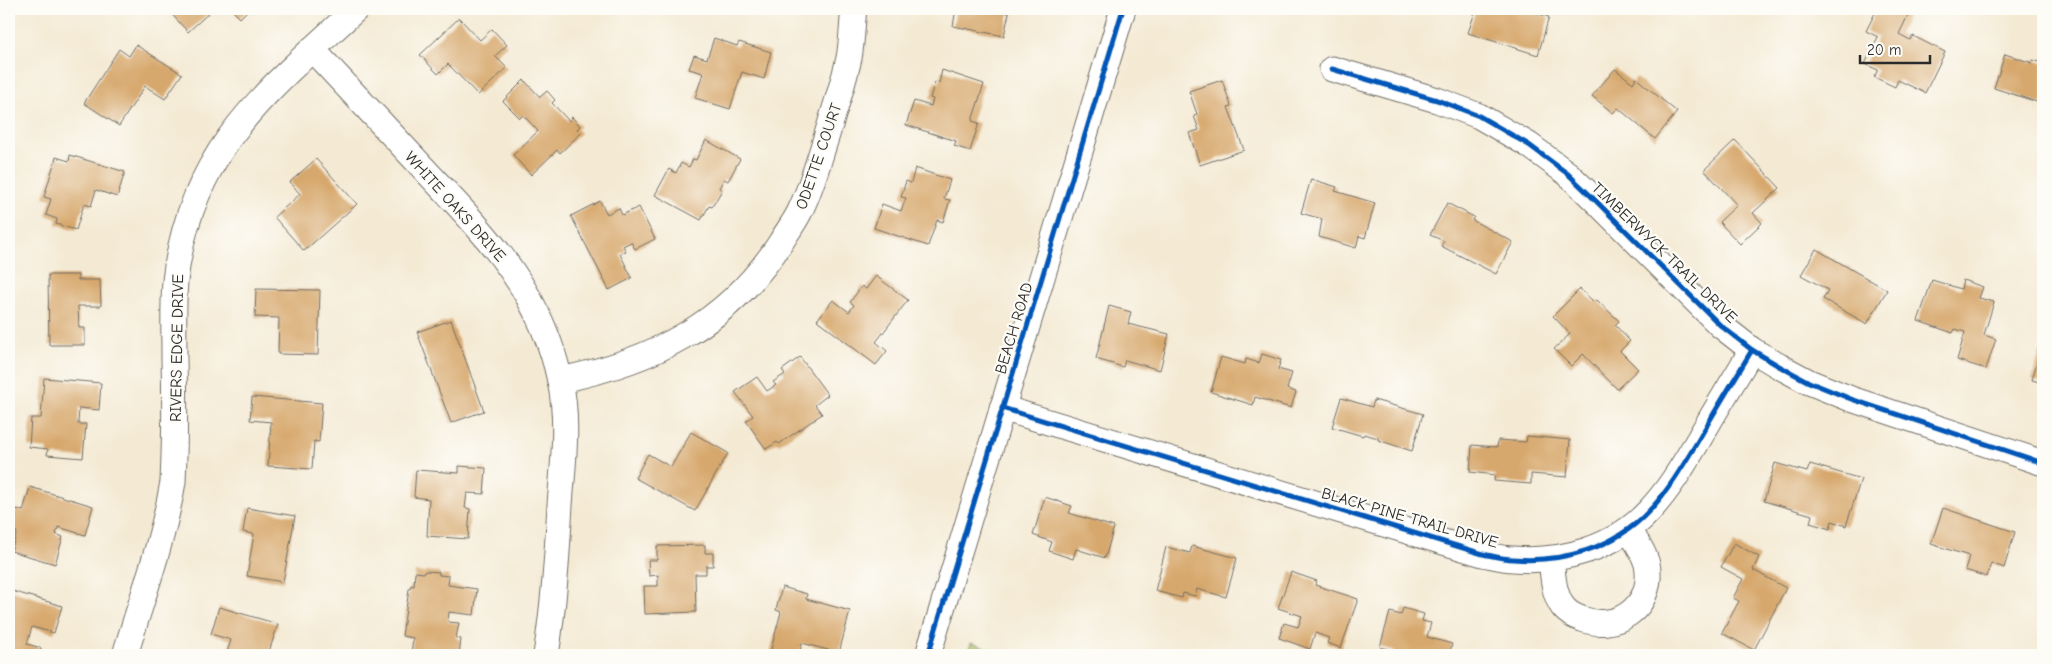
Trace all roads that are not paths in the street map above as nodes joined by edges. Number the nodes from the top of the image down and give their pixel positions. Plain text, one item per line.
1 (356, 9) edge
2 (854, 9) edge
3 (1123, 9) edge
4 (312, 50) junction
5 (1332, 69) dead end
6 (1752, 350) junction
7 (560, 380) junction
8 (1002, 408) junction
9 (2043, 463) edge
10 (1629, 529) junction
11 (1551, 559) junction
12 (125, 655) edge
13 (546, 655) edge
14 (928, 655) edge

1 - 4 street, RIVERS EDGE DRIVE
2 - 7 street, ODETTE COURT
3 - 8 street, BEACH ROAD
4 - 7 street, WHITE OAKS DRIVE
4 - 12 street, RIVERS EDGE DRIVE
5 - 6 street, TIMBERWYCK TRAIL DRIVE
6 - 9 street, TIMBERWYCK TRAIL DRIVE
6 - 10 street, BLACK PINE TRAIL DRIVE
7 - 13 street, WHITE OAKS DRIVE
8 - 11 street, BLACK PINE TRAIL DRIVE
8 - 14 street, BEACH ROAD
10 - 11 street, BLACK PINE TRAIL DRIVE
10 - 11 street

